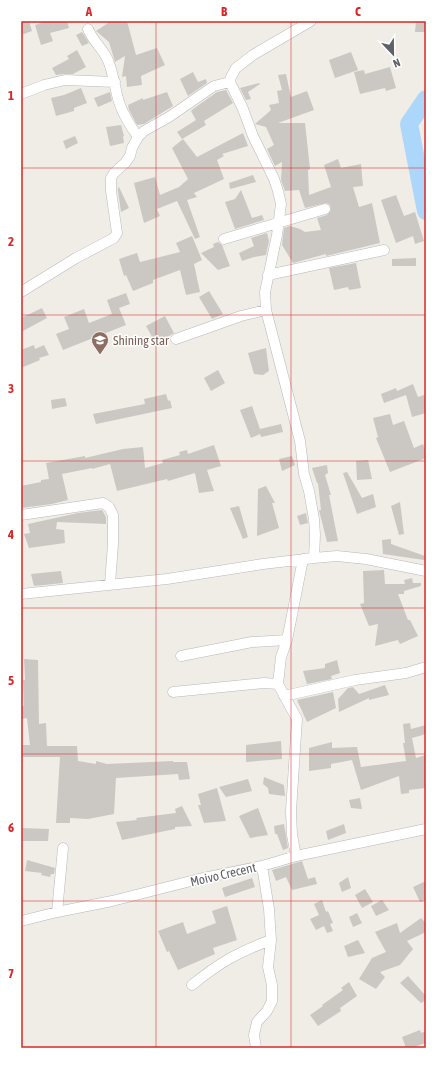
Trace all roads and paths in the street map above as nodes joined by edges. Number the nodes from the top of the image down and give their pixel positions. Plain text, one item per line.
1 (311, 21) edge
2 (88, 29) dead end
3 (115, 82) junction
4 (230, 82) junction
5 (21, 94) edge
6 (138, 137) junction
7 (325, 209) dead end
8 (278, 223) junction
9 (224, 239) dead end
10 (384, 250) dead end
11 (268, 275) junction
12 (21, 292) edge
13 (266, 310) junction
14 (176, 339) dead end
15 (21, 515) edge
16 (314, 558) junction
17 (303, 559) junction
18 (426, 571) edge
19 (110, 584) junction
20 (21, 594) edge
21 (287, 640) junction
22 (181, 656) dead end
23 (426, 667) edge
24 (278, 684) junction
25 (173, 692) dead end
26 (284, 696) junction
27 (426, 829) edge
28 (63, 848) dead end
29 (296, 856) junction
30 (262, 866) junction
31 (56, 912) junction
32 (21, 921) edge
33 (271, 940) junction
34 (192, 985) dead end
35 (256, 1048) edge

1 - 4 street
2 - 3 street
3 - 5 street
3 - 6 street
4 - 6 street
4 - 8 street
6 - 12 street
7 - 8 street
8 - 9 street
8 - 11 street
10 - 11 street
11 - 13 street
13 - 14 street
13 - 16 street
15 - 19 street
16 - 17 street
16 - 18 street
17 - 19 street
17 - 21 street
19 - 20 street
21 - 22 street
21 - 24 street
23 - 26 street
24 - 25 street
24 - 26 street
26 - 29 street
27 - 29 street, Moivo Crecent
28 - 31 street
29 - 30 street, Moivo Crecent
30 - 31 street, Moivo Crecent
30 - 33 street
31 - 32 street, Moivo Crecent
33 - 34 street
33 - 35 street

